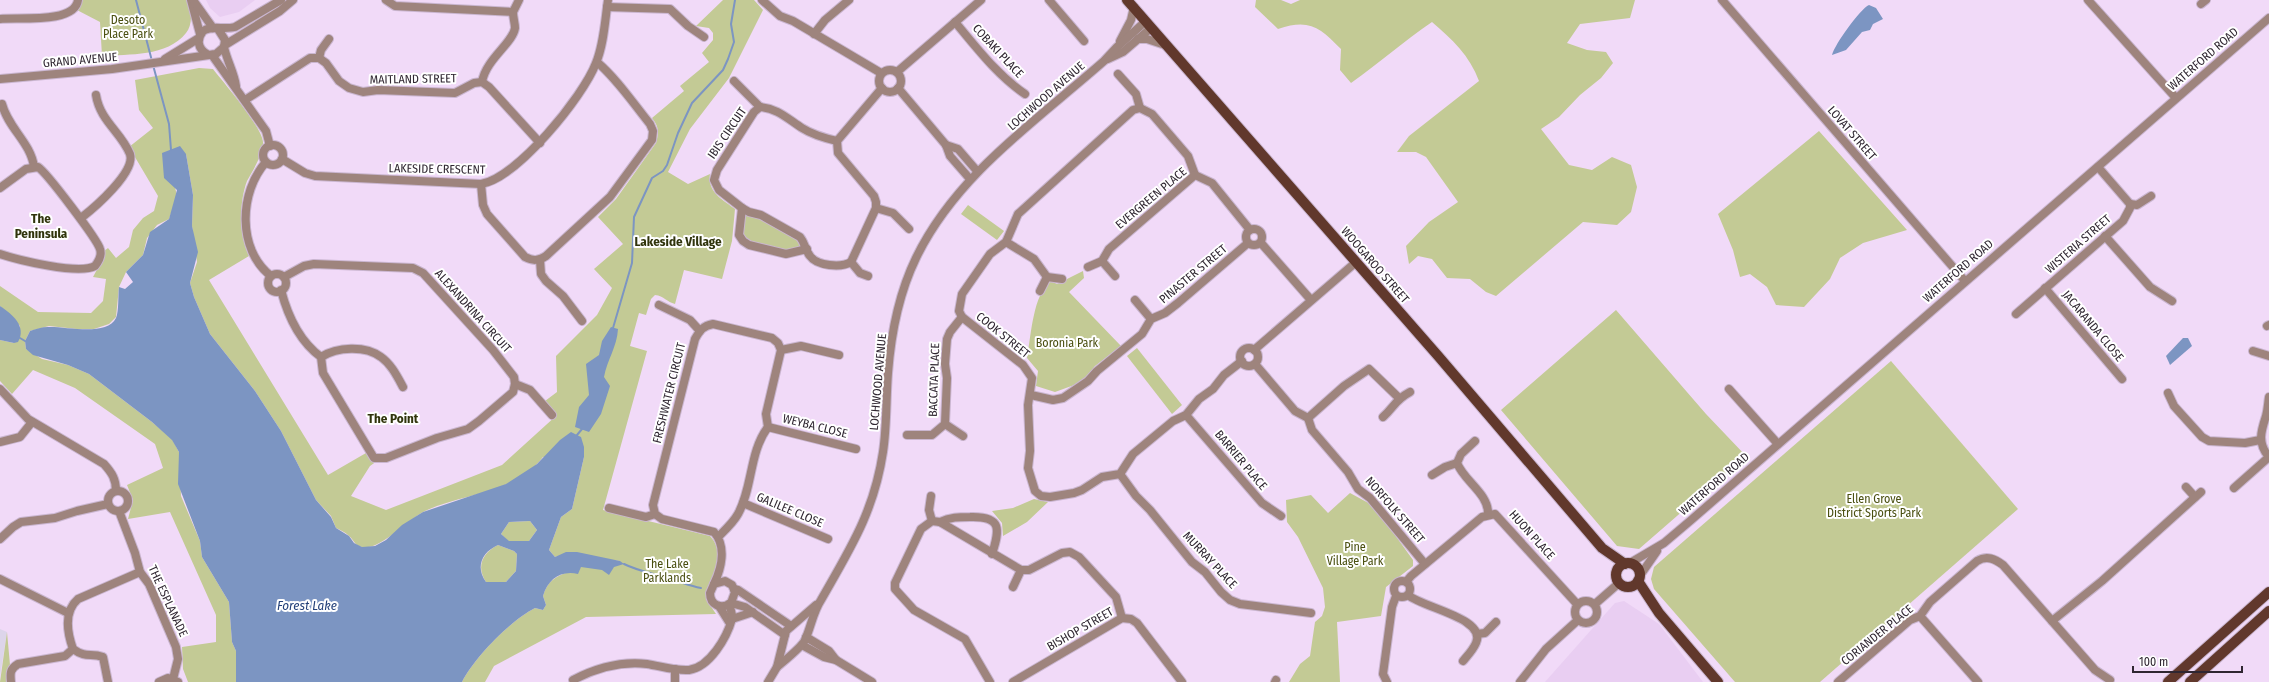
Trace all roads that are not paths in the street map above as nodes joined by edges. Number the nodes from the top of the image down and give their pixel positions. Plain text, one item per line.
1 (78, 0) edge
2 (192, 0) edge
3 (281, 0) edge
4 (293, 0) edge
5 (386, 0) edge
6 (519, 0) edge
7 (762, 0) edge
8 (849, 0) edge
9 (981, 0) edge
10 (1049, 0) edge
11 (1722, 0) edge
12 (2088, 0) edge
13 (607, 3) edge
14 (1130, 4) edge
15 (513, 12) junction
16 (2269, 18) edge
17 (0, 19) edge
18 (955, 22) junction
19 (1148, 24) junction
20 (215, 29) junction
21 (814, 34) junction
22 (199, 36) junction
23 (704, 37) dead end
24 (329, 39) dead end
25 (1138, 39) junction
26 (1084, 41) dead end
27 (224, 46) junction
28 (1167, 46) junction
29 (1117, 47) junction
30 (210, 55) junction
31 (319, 58) junction
32 (161, 62) junction
33 (597, 62) junction
34 (1104, 62) junction
35 (897, 72) junction
36 (881, 73) junction
37 (1118, 74) dead end
38 (0, 79) edge
39 (734, 81) dead end
40 (482, 82) junction
41 (236, 86) junction
42 (882, 88) junction
43 (898, 88) junction
44 (1025, 94) dead end
45 (96, 95) dead end
46 (2176, 98) junction
47 (245, 100) junction
48 (2, 104) dead end
49 (760, 107) junction
50 (1140, 108) junction
51 (837, 141) junction
52 (540, 143) junction
53 (946, 145) junction
54 (270, 146) junction
55 (282, 159) junction
56 (266, 162) junction
57 (34, 167) junction
58 (2098, 167) junction
59 (977, 171) junction
60 (1195, 175) junction
61 (970, 179) junction
62 (481, 184) junction
63 (0, 188) edge
64 (2151, 196) dead end
65 (2130, 204) junction
66 (742, 208) junction
67 (876, 208) junction
68 (80, 218) junction
69 (909, 230) dead end
70 (1250, 230) junction
71 (2105, 236) junction
72 (1006, 242) junction
73 (1248, 243) junction
74 (1261, 243) junction
75 (807, 249) junction
76 (0, 254) edge
77 (540, 260) junction
78 (1102, 261) junction
79 (851, 262) junction
80 (1355, 263) junction
81 (1088, 267) dead end
82 (271, 276) junction
83 (868, 276) dead end
84 (1115, 276) dead end
85 (284, 277) junction
86 (1046, 277) junction
87 (1062, 279) dead end
88 (1965, 282) junction
89 (2045, 288) junction
90 (281, 290) junction
91 (1040, 291) dead end
92 (1135, 300) dead end
93 (1312, 300) junction
94 (2172, 302) dead end
95 (660, 305) dead end
96 (2016, 314) dead end
97 (962, 317) junction
98 (1151, 319) junction
99 (582, 321) dead end
100 (700, 331) junction
101 (781, 350) junction
102 (1254, 350) junction
103 (2253, 351) dead end
104 (839, 355) dead end
105 (2269, 356) edge
106 (321, 357) junction
107 (1242, 362) junction
108 (1255, 364) junction
109 (2122, 379) dead end
110 (515, 384) junction
111 (403, 387) dead end
112 (0, 389) edge
113 (1728, 389) dead end
114 (1410, 392) dead end
115 (2168, 393) dead end
116 (1031, 395) junction
117 (2269, 396) edge
118 (1399, 398) junction
119 (552, 414) dead end
120 (1186, 415) junction
121 (1383, 417) dead end
122 (1308, 418) junction
123 (32, 422) junction
124 (945, 424) junction
125 (768, 427) junction
126 (906, 435) dead end
127 (963, 436) dead end
128 (2260, 440) junction
129 (1475, 441) dead end
130 (0, 442) edge
131 (1778, 444) junction
132 (856, 449) dead end
133 (2269, 457) edge
134 (1457, 463) junction
135 (1120, 474) junction
136 (1432, 474) dead end
137 (2186, 487) dead end
138 (2234, 488) dead end
139 (116, 491) junction
140 (931, 496) dead end
141 (743, 503) junction
142 (108, 504) junction
143 (609, 508) dead end
144 (119, 511) junction
145 (655, 514) junction
146 (1488, 514) junction
147 (1281, 516) dead end
148 (936, 522) junction
149 (718, 537) junction
150 (0, 539) edge
151 (828, 540) dead end
152 (1664, 543) junction
153 (1602, 548) junction
154 (992, 554) junction
155 (1425, 564) junction
156 (1627, 564) junction
157 (721, 566) junction
158 (1021, 570) junction
159 (140, 572) junction
160 (0, 579) edge
161 (1639, 579) junction
162 (1406, 582) junction
163 (1620, 582) junction
164 (714, 584) junction
165 (731, 586) junction
166 (1013, 587) dead end
167 (2269, 592) edge
168 (1408, 595) junction
169 (1396, 596) junction
170 (819, 602) junction
171 (730, 603) junction
172 (1577, 604) junction
173 (1595, 604) junction
174 (719, 606) junction
175 (2269, 611) edge
176 (753, 612) junction
177 (68, 613) junction
178 (1311, 613) dead end
179 (1658, 613) junction
180 (1920, 616) junction
181 (1122, 618) junction
182 (731, 620) junction
183 (1578, 620) junction
184 (2052, 621) junction
185 (1496, 622) dead end
186 (793, 626) junction
187 (1477, 634) junction
188 (806, 635) junction
189 (785, 636) junction
190 (800, 646) junction
191 (73, 649) junction
192 (836, 660) junction
193 (1463, 661) dead end
194 (777, 667) junction
195 (675, 669) junction
196 (175, 680) edge
197 (1716, 680) edge
198 (2110, 680) dead end
199 (573, 681) edge
200 (869, 681) edge
201 (11, 682) edge
202 (108, 682) edge
203 (159, 682) edge
204 (675, 682) edge
205 (768, 682) edge
206 (990, 682) edge
207 (1013, 682) edge
208 (1182, 682) edge
209 (1387, 682) edge
210 (1520, 682) edge
211 (1838, 682) edge
212 (1977, 682) edge
213 (2168, 682) edge
214 (2190, 682) edge

1 - 17 street
2 - 20 street
2 - 22 street
3 - 20 street, GRAND AVENUE
4 - 27 street, GRAND AVENUE
5 - 15 street
6 - 15 street
7 - 21 street
8 - 21 street
9 - 18 street
10 - 26 street
11 - 88 street, LOVAT STREET
12 - 46 street
13 - 23 street
13 - 33 street, LAKESIDE CRESCENT
14 - 19 main road, WOOGAROO STREET
14 - 29 street
15 - 40 street
16 - 46 street, WATERFORD ROAD
18 - 35 street
18 - 44 street, COBAKI PLACE
19 - 25 street, LOCHWOOD AVENUE
19 - 28 main road, WOOGAROO STREET
19 - 29 street, LOCHWOOD AVENUE
20 - 22 street, GRAND AVENUE
20 - 27 street
21 - 36 street
22 - 30 street
22 - 32 street, GRAND AVENUE
24 - 31 street
25 - 28 street
25 - 34 street, LOCHWOOD AVENUE
27 - 30 street, GRAND AVENUE
27 - 41 street, LAKESIDE CRESCENT
28 - 80 main road, WOOGAROO STREET
29 - 34 street, LOCHWOOD AVENUE
30 - 32 street, GRAND AVENUE
30 - 41 street, LAKESIDE CRESCENT
31 - 40 street, MAITLAND STREET
31 - 47 street
32 - 38 street, GRAND AVENUE
33 - 52 street, LAKESIDE CRESCENT
33 - 77 street
34 - 59 street, LOCHWOOD AVENUE
35 - 36 street
35 - 43 street
36 - 42 street
37 - 50 street
39 - 49 street, IBIS CIRCUIT
40 - 52 street
41 - 47 street, LAKESIDE CRESCENT
42 - 43 street
42 - 51 street
43 - 53 street
45 - 68 street
46 - 58 street, WATERFORD ROAD
47 - 54 street, LAKESIDE CRESCENT
48 - 57 street
49 - 51 street, IBIS CIRCUIT
49 - 66 street, IBIS CIRCUIT
50 - 60 street
50 - 72 street, COOK STREET
51 - 67 street
52 - 62 street, LAKESIDE CRESCENT
53 - 59 street
53 - 61 street
54 - 55 street, LAKESIDE CRESCENT
54 - 56 street
55 - 56 street
55 - 62 street, LAKESIDE CRESCENT
56 - 82 street
57 - 63 street
57 - 68 street
58 - 65 street
58 - 88 street, WATERFORD ROAD
59 - 61 street, LOCHWOOD AVENUE
60 - 70 street, EVERGREEN PLACE
60 - 78 street, EVERGREEN PLACE
61 - 170 street, LOCHWOOD AVENUE
62 - 77 street
64 - 65 street
65 - 71 street, WISTERIA STREET
66 - 75 street, IBIS CIRCUIT
66 - 75 street
67 - 69 street
67 - 79 street
68 - 76 street
70 - 73 street
70 - 74 street
71 - 89 street, WISTERIA STREET
71 - 94 street
72 - 86 street
72 - 97 street, COOK STREET
73 - 74 street
73 - 98 street, PINASTER STREET
74 - 93 street
75 - 79 street, IBIS CIRCUIT
77 - 99 street
78 - 81 street
78 - 84 street
79 - 83 street
80 - 93 street
80 - 153 main road, WOOGAROO STREET
82 - 85 street
82 - 90 street
85 - 90 street
85 - 110 street, ALEXANDRINA CIRCUIT
86 - 87 street
86 - 91 street
88 - 131 street, WATERFORD ROAD
89 - 96 street, WISTERIA STREET
89 - 109 street, JACARANDA CLOSE
90 - 106 street
92 - 98 street
93 - 102 street
95 - 100 street
97 - 116 street, COOK STREET
97 - 124 street, BACCATA PLACE
98 - 116 street, PINASTER STREET
100 - 101 street, FRESHWATER CIRCUIT
100 - 145 street, FRESHWATER CIRCUIT
101 - 104 street
101 - 125 street
102 - 107 street
102 - 108 street
103 - 105 street
106 - 110 street
106 - 111 street
107 - 108 street
107 - 120 street
108 - 122 street, NORFOLK STREET
110 - 119 street
112 - 123 street
113 - 131 street
114 - 118 street
115 - 128 street
116 - 135 street, COOK STREET
117 - 128 street
118 - 121 street
118 - 122 street
120 - 135 street
120 - 147 street, BARRIER PLACE
122 - 155 street, NORFOLK STREET
123 - 130 street
123 - 139 street
124 - 126 street, BACCATA PLACE
124 - 127 street, BACCATA PLACE
125 - 132 street, WEYBA CLOSE
125 - 141 street
128 - 133 street
129 - 134 street
131 - 152 street, WATERFORD ROAD
133 - 138 street
134 - 136 street
134 - 146 street
135 - 178 street, MURRAY PLACE
137 - 184 street
139 - 142 street
139 - 144 street
140 - 148 street
141 - 149 street
141 - 151 street, GALILEE CLOSE
142 - 144 street
142 - 150 street
143 - 145 street
144 - 159 street, THE ESPLANADE
145 - 149 street
146 - 155 street
146 - 172 street, HUON PLACE
148 - 154 street
148 - 154 street
148 - 206 street
149 - 157 street
152 - 156 street, WATERFORD ROAD
152 - 161 street, WATERFORD ROAD
153 - 156 main road, WOOGAROO STREET
153 - 163 main road, WOOGAROO STREET
154 - 158 street
155 - 162 street
156 - 161 main road
156 - 163 main road
157 - 164 street
157 - 165 street
158 - 166 street
158 - 181 street
159 - 177 street
159 - 196 street, THE ESPLANADE
160 - 177 street
161 - 163 main road
161 - 179 main road, WOOGAROO STREET
162 - 168 street
162 - 169 street
163 - 173 street
163 - 179 main road, WOOGAROO STREET
164 - 165 street
164 - 174 street
165 - 171 street
165 - 186 street
167 - 213 main road
168 - 169 street
168 - 187 street
169 - 209 street
170 - 186 street, LOCHWOOD AVENUE
170 - 188 street, LOCHWOOD AVENUE
171 - 174 street
171 - 176 street
171 - 182 street
172 - 173 street
172 - 183 street
173 - 183 street
174 - 182 street
175 - 214 main road
176 - 182 street
176 - 189 street
177 - 191 street
179 - 197 main road, WOOGAROO STREET
180 - 184 street, CORIANDER PLACE
180 - 211 street, CORIANDER PLACE
180 - 212 street
181 - 207 street, BISHOP STREET
181 - 208 street, BISHOP STREET
182 - 195 street
183 - 210 street
184 - 198 street, CORIANDER PLACE
185 - 187 street
186 - 188 street
186 - 189 street, LOCHWOOD AVENUE
187 - 193 street
188 - 190 street, LOCHWOOD AVENUE
188 - 192 street
189 - 190 street
189 - 194 street, LOCHWOOD AVENUE
190 - 192 street
190 - 194 street, LOCHWOOD AVENUE
191 - 201 street
191 - 202 street
192 - 200 street
194 - 205 street, LOCHWOOD AVENUE
195 - 199 street
195 - 204 street
196 - 203 street, THE ESPLANADE

